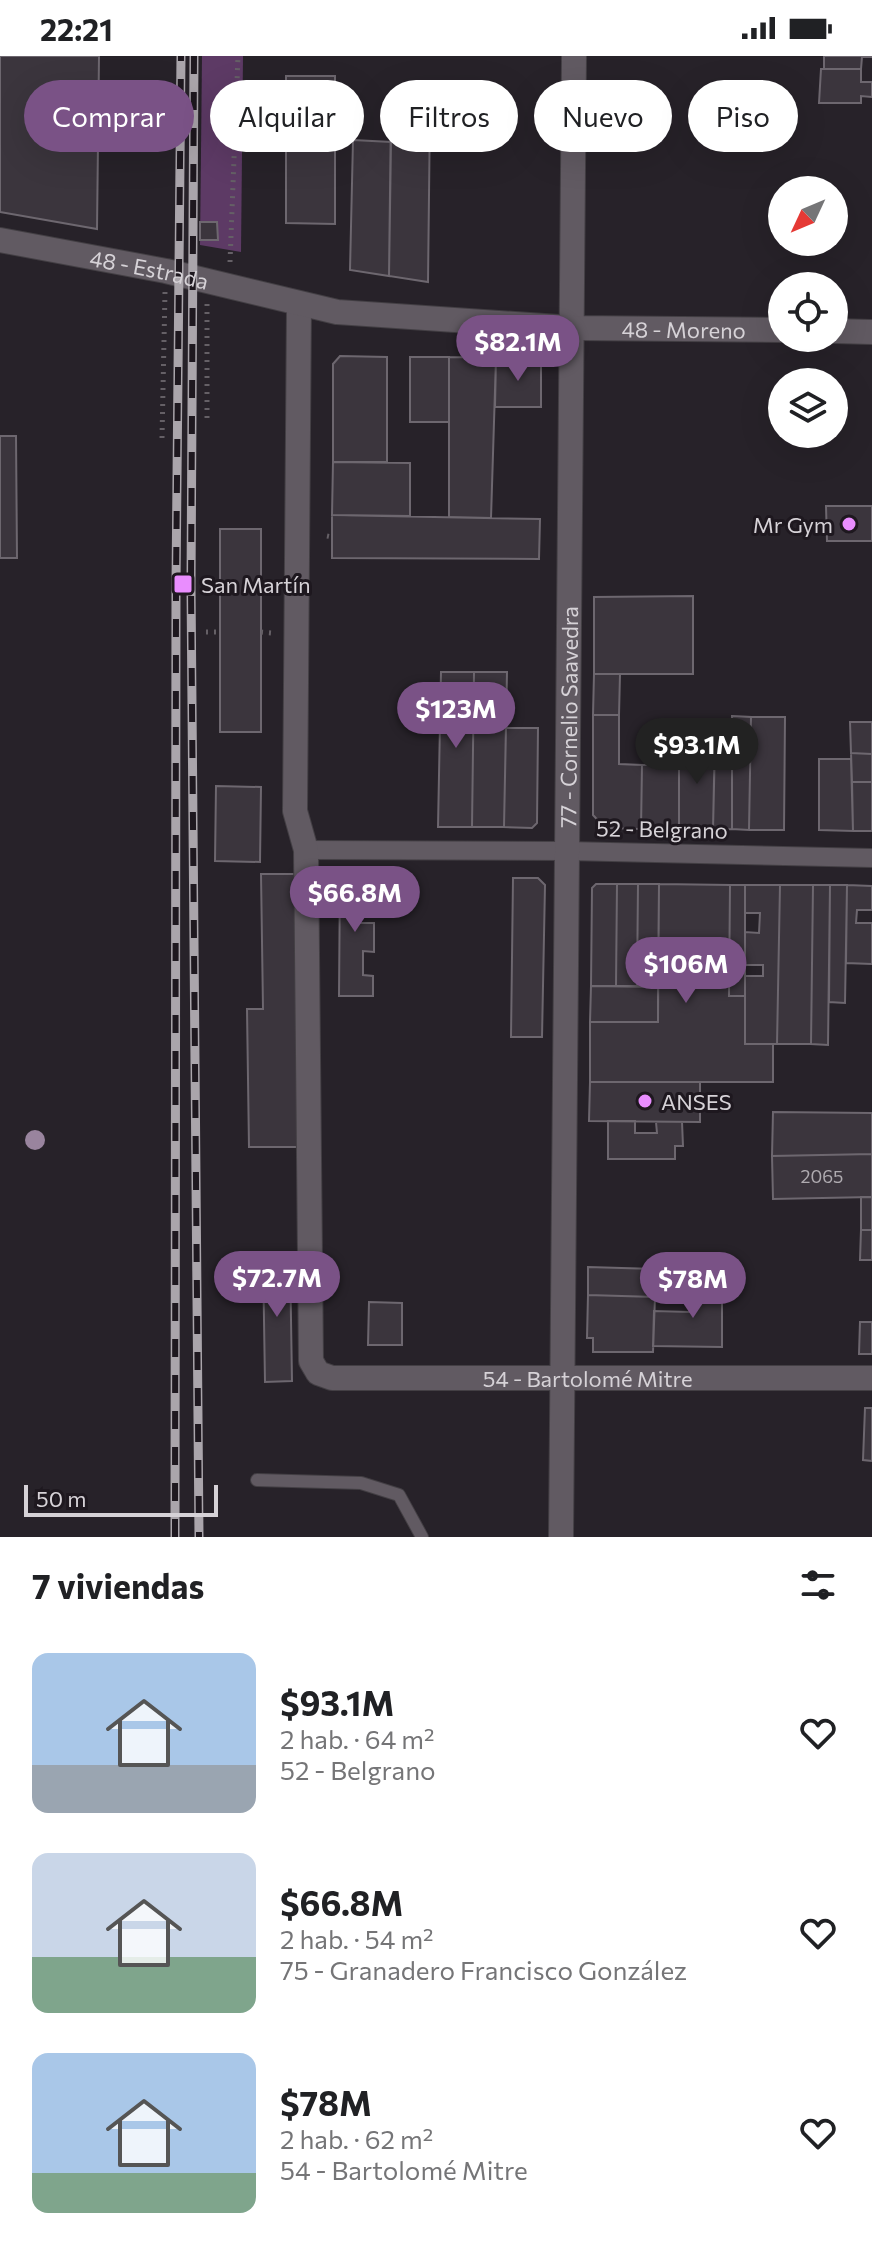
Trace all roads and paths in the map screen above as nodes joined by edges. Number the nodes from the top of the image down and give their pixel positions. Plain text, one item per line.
1 (238, 56) edge
2 (574, 56) edge
3 (0, 240) edge
4 (166, 271) junction
5 (218, 284) junction
6 (299, 305) junction
7 (574, 328) junction
8 (768, 330) edge
9 (848, 331) edge
10 (872, 332) edge
11 (207, 423) dead end
12 (162, 438) dead end
13 (206, 632) dead end
14 (220, 632) dead end
15 (306, 850) junction
16 (567, 851) junction
17 (872, 858) edge
18 (872, 1378) edge
19 (562, 1379) junction
20 (257, 1480) dead end
21 (422, 1537) edge
22 (561, 1537) edge

1 - 5 path
2 - 7 street, 77 - Cornelio Saavedra
3 - 4 street, 48 - Estrada
4 - 5 street, 48 - Estrada
4 - 12 path
5 - 6 street, 48 - Estrada
5 - 11 path
6 - 7 street, 48 - Moreno
6 - 15 street
7 - 8 street, 48 - Moreno
7 - 16 street, 77 - Cornelio Saavedra
9 - 10 street
13 - 14 path
15 - 16 street, 52 - Belgrano
15 - 19 street, 54 - Bartolomé Mitre
16 - 17 street, 52 - Belgrano
16 - 19 street, 77 - Cornelio Saavedra
18 - 19 street, 54 - Bartolomé Mitre
19 - 22 street, 77 - Cornelio Saavedra
20 - 21 lane

